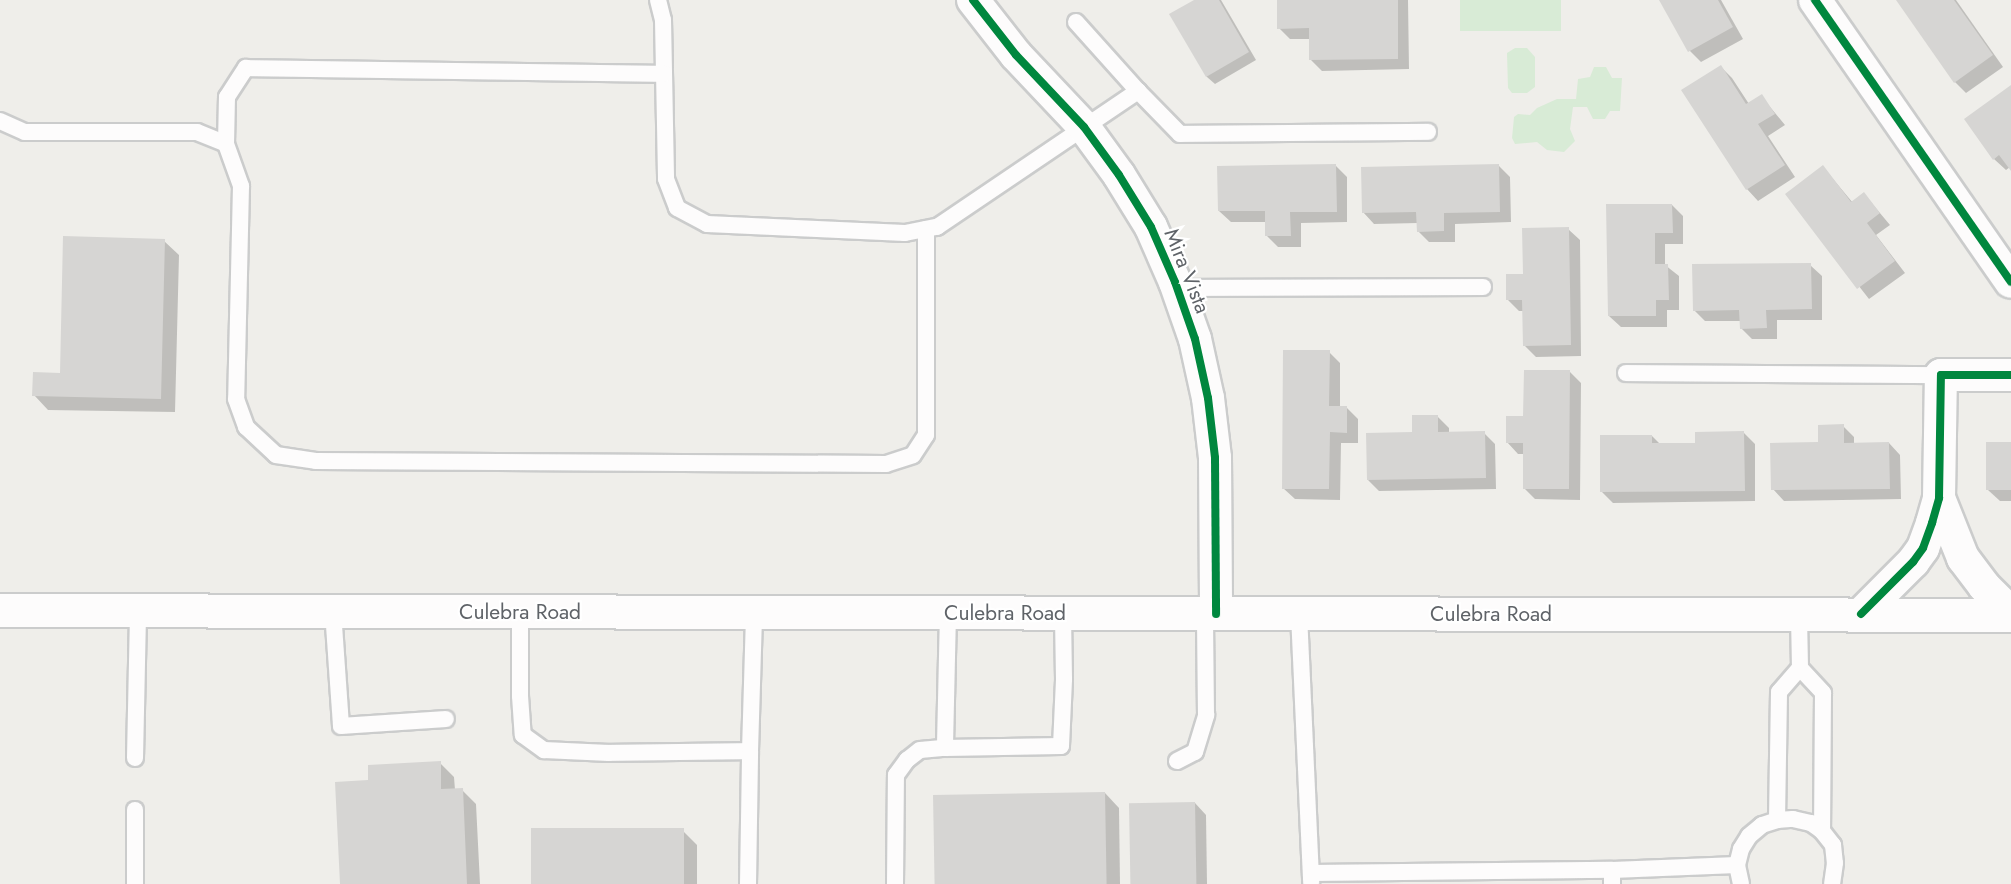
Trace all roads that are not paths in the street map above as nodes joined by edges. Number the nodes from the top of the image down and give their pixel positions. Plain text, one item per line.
1 (658, 0) edge
2 (973, 0) edge
3 (1815, 0) edge
4 (1076, 22) dead end
5 (664, 74) junction
6 (1138, 91) junction
7 (0, 121) edge
8 (1084, 127) junction
9 (1428, 132) dead end
10 (226, 144) junction
11 (926, 229) junction
12 (2011, 282) edge
13 (1483, 287) dead end
14 (1178, 288) junction
15 (1626, 373) dead end
16 (1941, 375) junction
17 (2011, 375) edge
18 (1939, 498) junction
19 (0, 610) edge
20 (138, 610) junction
21 (333, 611) junction
22 (520, 611) junction
23 (754, 612) junction
24 (948, 613) junction
25 (1063, 614) junction
26 (1210, 614) junction
27 (1299, 614) junction
28 (1799, 614) junction
29 (1861, 614) junction
30 (2011, 614) edge
31 (1800, 668) junction
32 (447, 719) dead end
33 (945, 748) junction
34 (750, 751) junction
35 (135, 758) dead end
36 (1177, 761) dead end
37 (135, 810) dead end
38 (1777, 820) junction
39 (1822, 831) junction
40 (1737, 865) junction
41 (1612, 877) edge
42 (1311, 878) edge
43 (135, 884) edge
44 (748, 884) edge
45 (895, 884) edge
46 (1741, 884) edge
47 (1832, 884) edge

1 - 5 lane
2 - 8 street, Mira Vista
3 - 12 street
4 - 6 lane
5 - 10 lane
5 - 11 lane
6 - 8 lane
6 - 9 lane
7 - 10 lane
8 - 11 lane
8 - 14 street, Mira Vista
10 - 11 lane
13 - 14 lane
14 - 26 street, Mira Vista
15 - 16 lane
16 - 17 street
16 - 18 street
18 - 29 street
18 - 30 street
19 - 20 main road, Culebra Road
20 - 21 main road, Culebra Road
20 - 35 lane
21 - 22 main road, Culebra Road
21 - 32 lane
22 - 23 main road, Culebra Road
22 - 34 lane
23 - 24 main road, Culebra Road
23 - 34 lane
24 - 25 main road, Culebra Road
24 - 33 lane
25 - 26 main road, Culebra Road
25 - 33 lane
26 - 27 main road, Culebra Road
26 - 36 lane
27 - 28 main road, Culebra Road
27 - 42 lane
28 - 29 main road, Culebra Road
28 - 31 lane
29 - 30 main road, Culebra Road
31 - 38 lane
31 - 39 lane
33 - 45 lane
34 - 44 lane
37 - 43 lane
38 - 39 lane
38 - 40 lane
39 - 47 lane
40 - 41 lane
40 - 46 lane
41 - 42 lane

